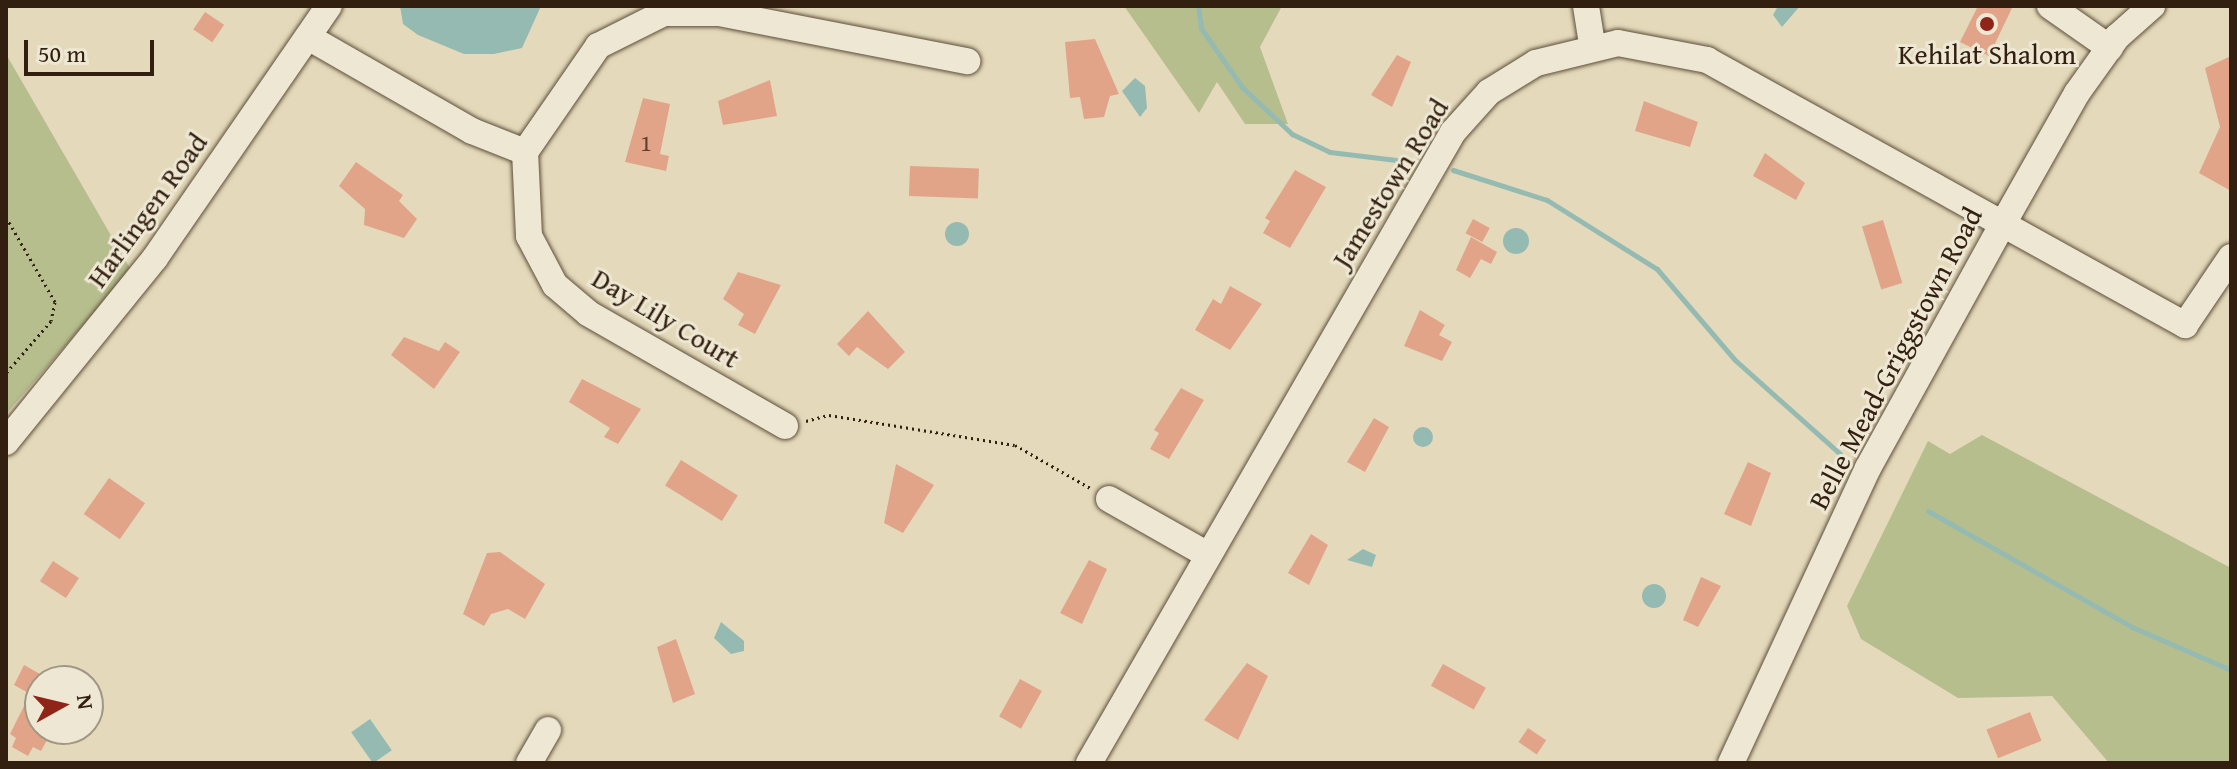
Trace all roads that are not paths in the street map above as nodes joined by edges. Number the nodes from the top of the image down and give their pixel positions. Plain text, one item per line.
1 (329, 6) edge
2 (1586, 6) edge
3 (2050, 6) edge
4 (2152, 6) edge
5 (308, 37) junction
6 (1592, 44) junction
7 (2110, 48) junction
8 (967, 61) dead end
9 (525, 152) junction
10 (2004, 222) junction
11 (2231, 257) edge
12 (785, 426) road end
13 (6, 442) edge
14 (1109, 499) road end
15 (1208, 555) junction
16 (548, 730) dead end
17 (529, 763) edge
18 (1089, 763) edge
19 (1731, 763) edge

1 - 5 street, Harlingen Road
2 - 6 street
3 - 7 street
4 - 7 street, Belle Mead-Griggstown Road
5 - 9 street
5 - 13 street, Harlingen Road
6 - 10 street, Jamestown Road
6 - 15 street, Jamestown Road
7 - 10 street, Belle Mead-Griggstown Road
8 - 9 street
9 - 12 street, Day Lily Court
10 - 11 street, Jamestown Road
10 - 19 street, Belle Mead-Griggstown Road
14 - 15 street
15 - 18 street, Jamestown Road
16 - 17 street

